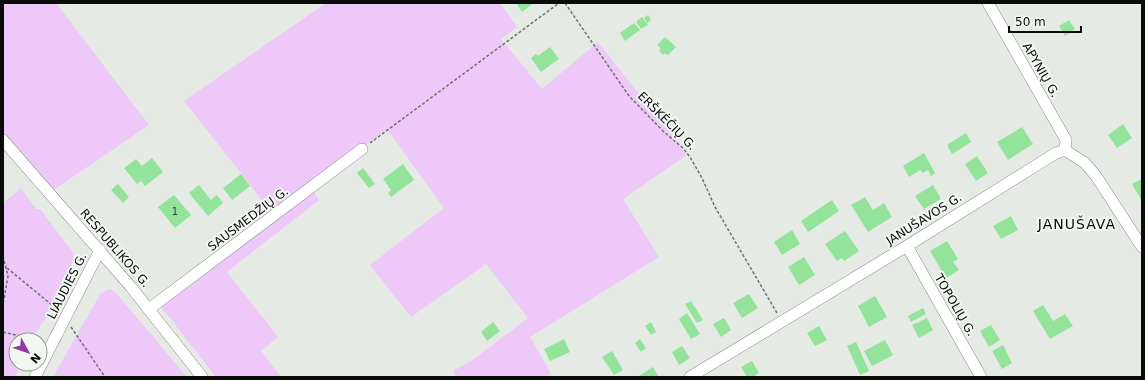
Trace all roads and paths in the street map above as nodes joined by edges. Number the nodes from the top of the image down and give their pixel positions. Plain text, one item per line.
1 (559, 3) edge
2 (564, 3) edge
3 (988, 3) edge
4 (3, 140) edge
5 (362, 149) joint
6 (1065, 150) junction
7 (906, 246) junction
8 (1142, 247) edge
9 (100, 250) junction
10 (3, 256) edge
11 (7, 268) junction
12 (3, 305) edge
13 (149, 309) junction
14 (65, 318) junction
15 (782, 320) junction
16 (35, 377) edge
17 (105, 377) edge
18 (202, 377) edge
19 (690, 377) edge
20 (981, 377) edge

1 - 5 path
2 - 15 path, ERŠKĖČIŲ G.
3 - 6 street, APYNIŲ G.
4 - 9 street, RESPUBLIKOS G.
5 - 13 street, SAUSMEDŽIŲ G.
6 - 7 street, JANUŠAVOS G.
6 - 8 street
7 - 15 street, JANUŠAVOS G.
7 - 20 street, TOPOLIŲ G.
9 - 13 street, RESPUBLIKOS G.
9 - 14 street, LIAUDIES G.
10 - 11 path
11 - 12 path
11 - 14 path
13 - 18 street, RESPUBLIKOS G.
14 - 16 street, LIAUDIES G.
14 - 17 path
15 - 19 street, JANUŠAVOS G.

